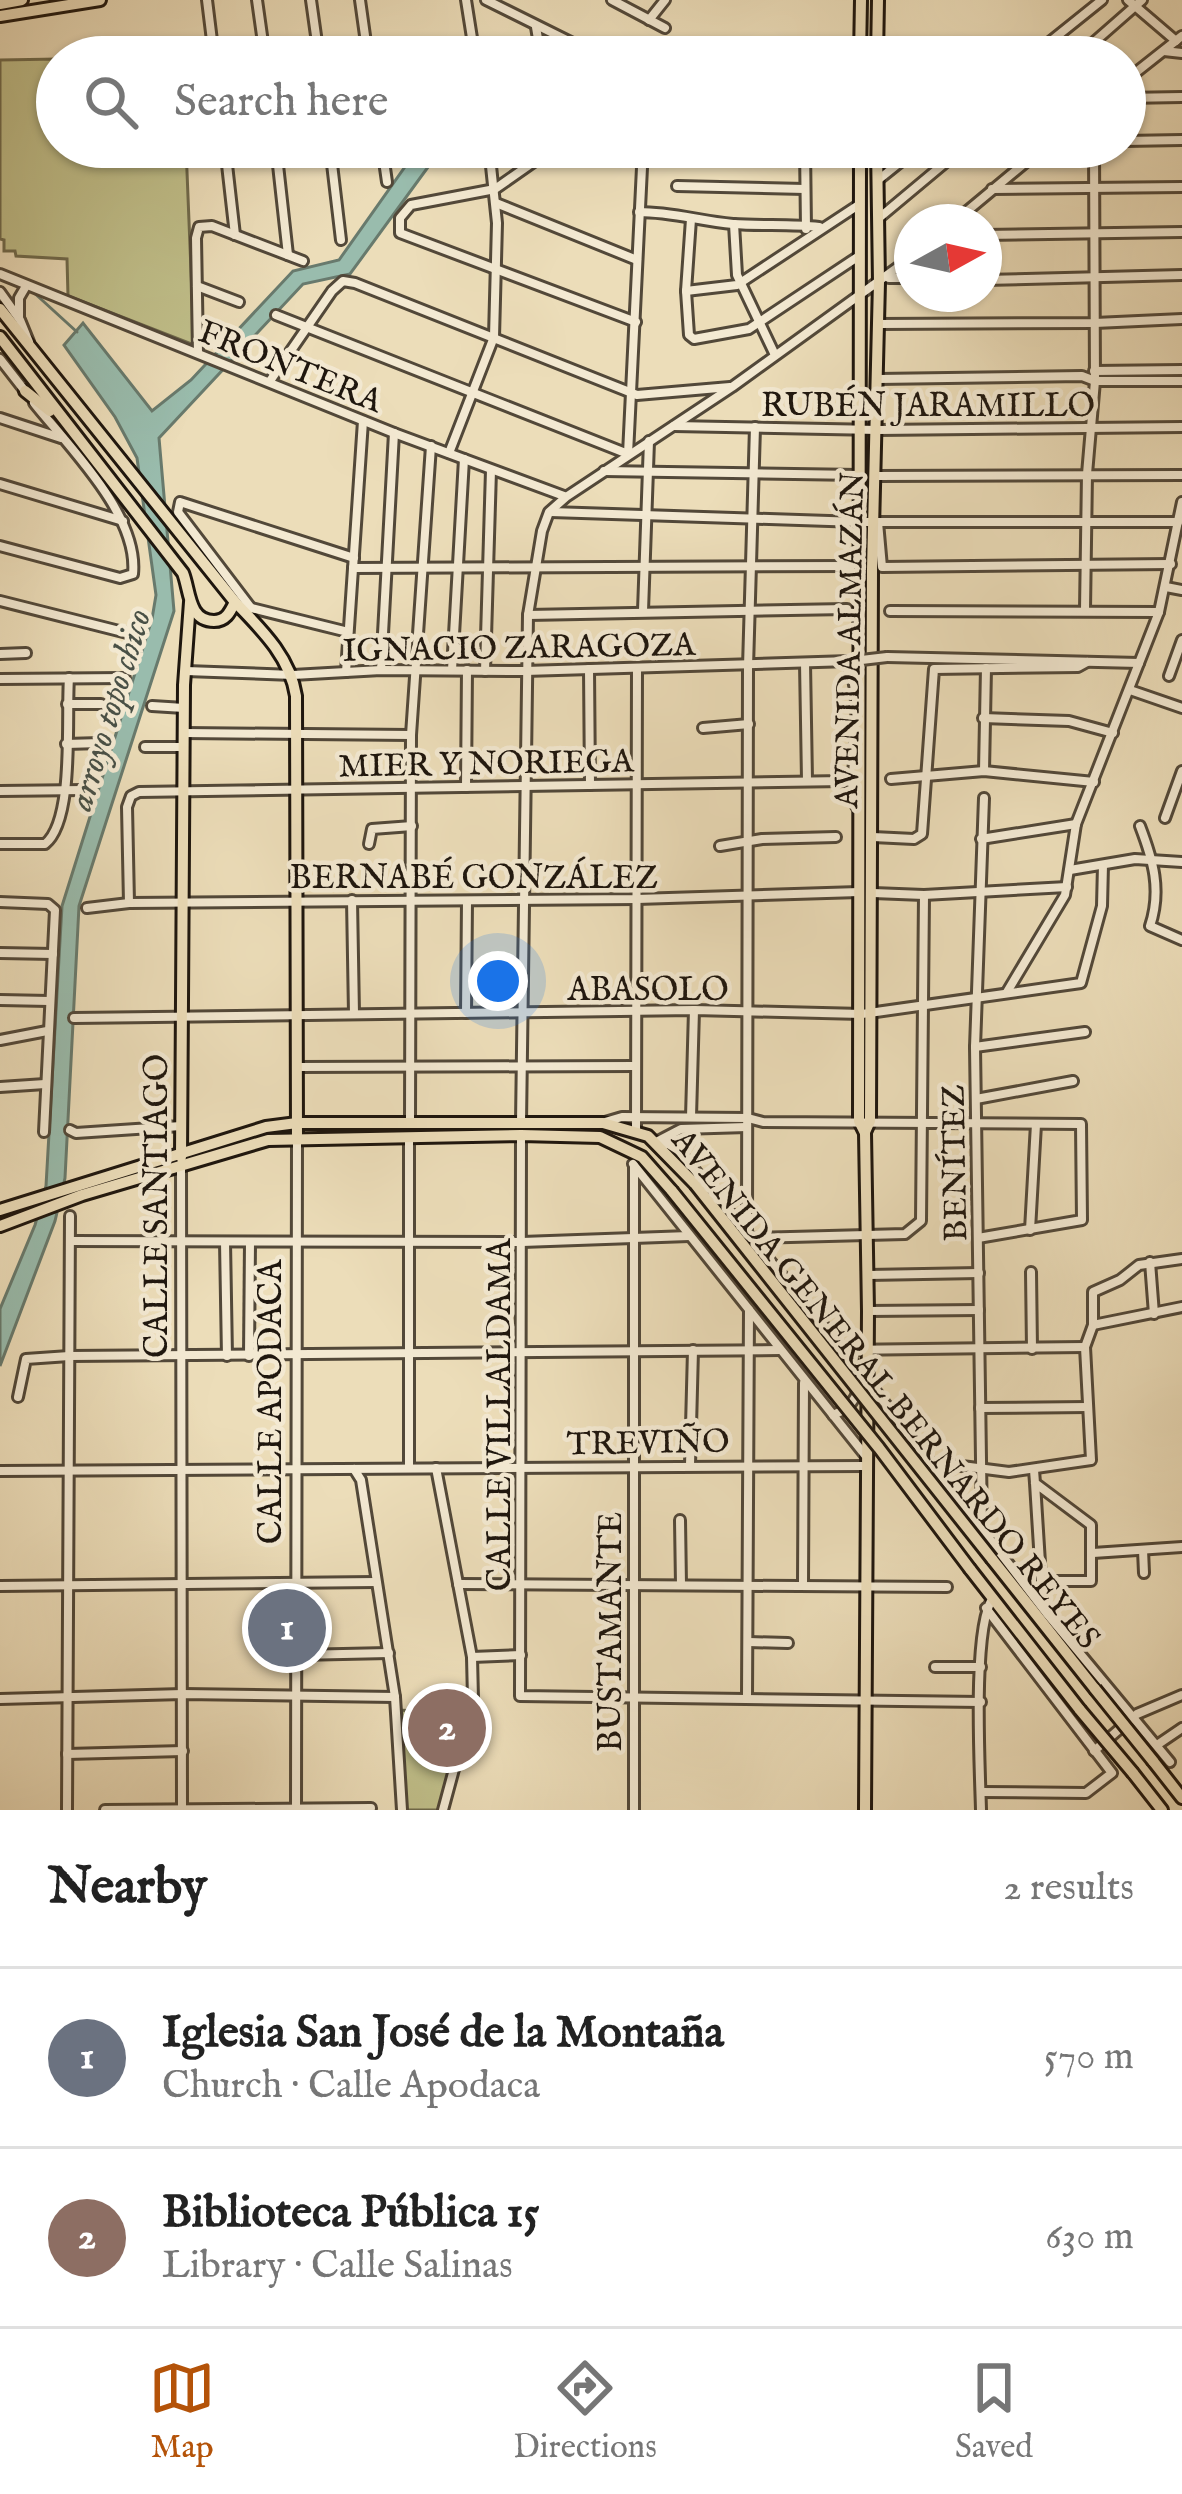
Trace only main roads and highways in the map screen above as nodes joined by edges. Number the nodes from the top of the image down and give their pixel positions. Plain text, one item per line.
1 (22, 0) edge
2 (100, 0) edge
3 (861, 0) edge
4 (878, 0) edge
5 (69, 3) edge
6 (0, 4) edge
7 (0, 16) edge
8 (860, 36) edge
9 (878, 36) edge
10 (860, 168) edge
11 (877, 168) edge
12 (0, 309) edge
13 (0, 338) edge
14 (25, 391) road end
15 (64, 420) junction
16 (190, 602) junction
17 (235, 602) junction
18 (867, 893) junction
19 (297, 1123) junction
20 (521, 1129) junction
21 (410, 1130) junction
22 (297, 1138) junction
23 (181, 1158) junction
24 (0, 1210) edge
25 (0, 1226) edge
26 (1061, 1645) junction
27 (1041, 1662) junction
28 (1182, 1798) edge
29 (865, 1810) edge
30 (1162, 1810) edge

1 - 6 main road
2 - 5 main road
3 - 8 main road
4 - 9 main road
5 - 7 main road
10 - 18 main road, AVENIDA ALMAZÁN
11 - 18 main road, AVENIDA ALMAZÁN
12 - 17 main road
13 - 15 main road
14 - 15 main road
15 - 16 main road
16 - 17 main road
16 - 23 main road, CALLE SANTIAGO
17 - 19 main road
18 - 29 main road, AVENIDA ALMAZÁN
19 - 21 main road, AVENIDA GENERAL BERNARDO REYES
19 - 22 main road
19 - 23 main road, AVENIDA GENERAL BERNARDO REYES
20 - 21 main road, AVENIDA GENERAL BERNARDO REYES
20 - 26 main road, AVENIDA GENERAL BERNARDO REYES, bridge
20 - 27 main road, AVENIDA GENERAL BERNARDO REYES, bridge
21 - 22 main road, AVENIDA GENERAL BERNARDO REYES
22 - 23 main road, AVENIDA GENERAL BERNARDO REYES
23 - 24 main road, AVENIDA GENERAL BERNARDO REYES
23 - 25 main road, AVENIDA GENERAL BERNARDO REYES
26 - 27 main road
26 - 28 main road, AVENIDA GENERAL BERNARDO REYES, bridge
27 - 30 main road, AVENIDA GENERAL BERNARDO REYES, bridge

